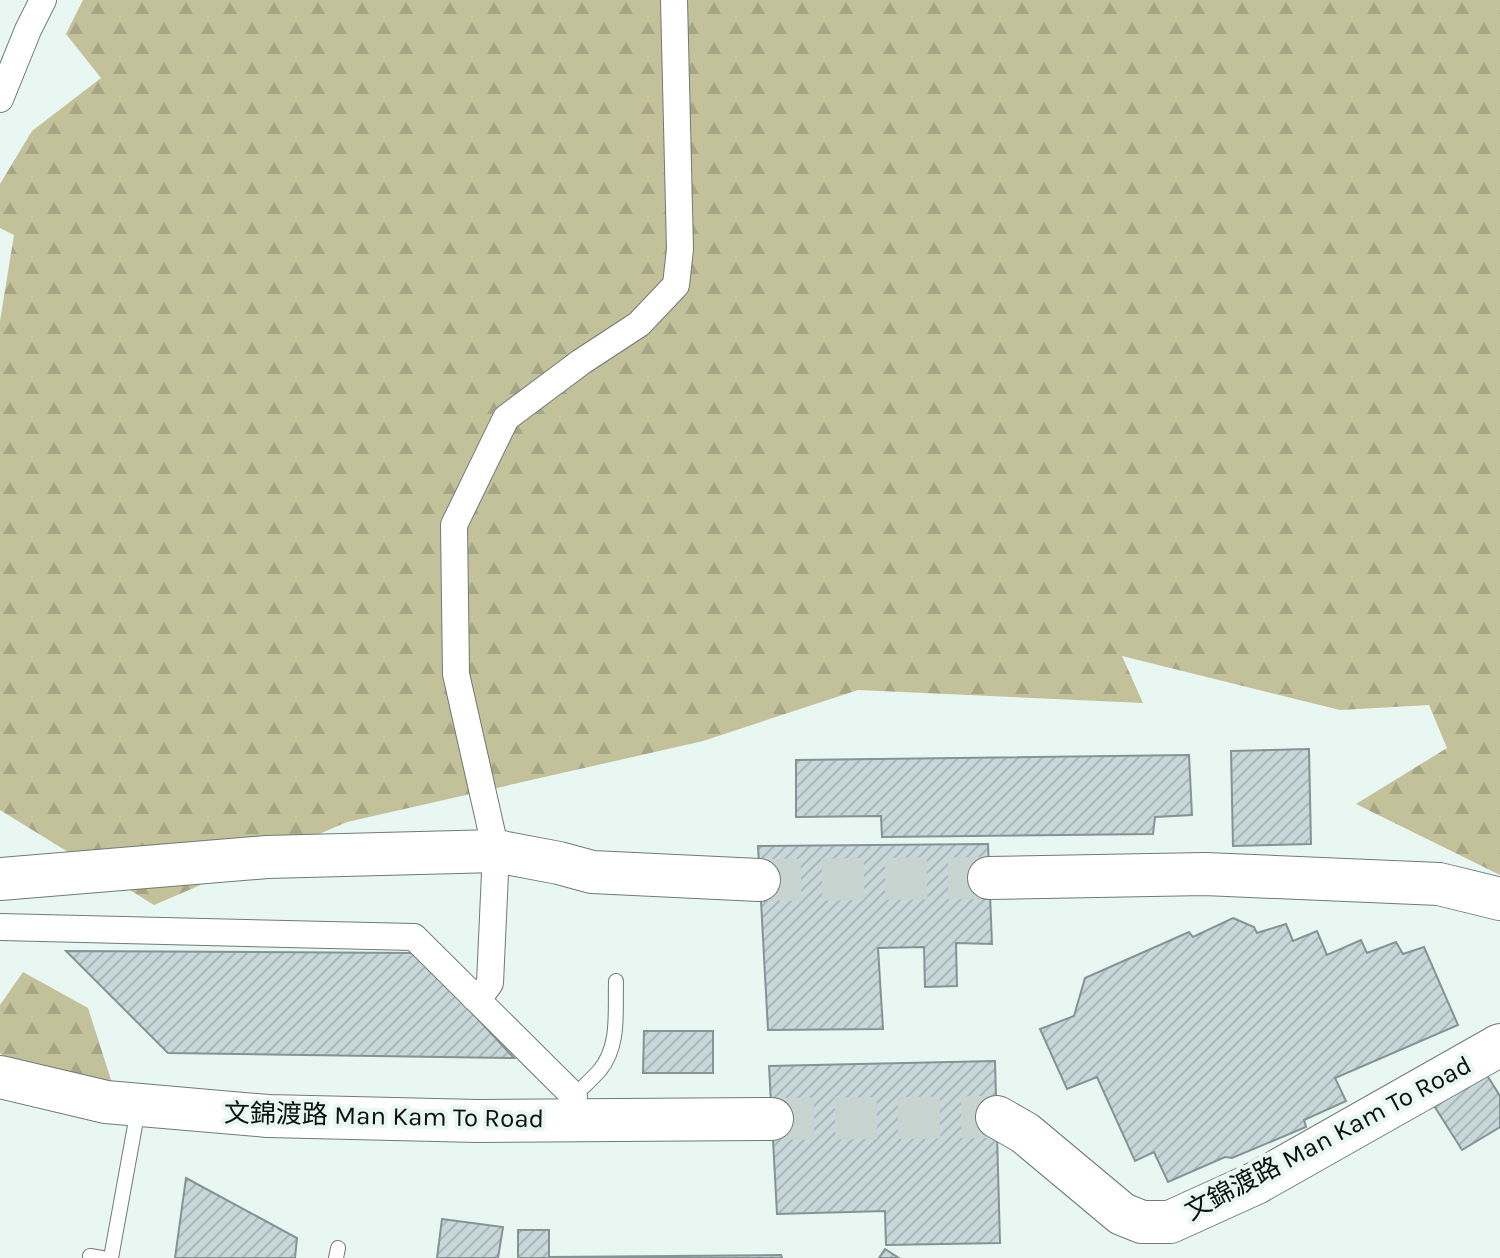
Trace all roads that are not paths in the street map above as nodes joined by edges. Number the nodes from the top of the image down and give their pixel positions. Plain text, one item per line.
1 (43, 0) edge
2 (674, 0) edge
3 (0, 99) edge
4 (496, 851) junction
5 (989, 878) tunnel mouth
6 (0, 879) edge
7 (759, 880) tunnel mouth
8 (1500, 899) edge
9 (0, 927) edge
10 (616, 981) dead end
11 (474, 997) junction
12 (1500, 1045) edge
13 (0, 1077) edge
14 (139, 1105) junction
15 (562, 1108) junction
16 (997, 1117) tunnel mouth
17 (772, 1119) tunnel mouth
18 (111, 1258) edge

1 - 3 street
2 - 4 street
4 - 6 main road
4 - 7 main road
4 - 11 street
5 - 8 main road
9 - 11 street
10 - 15 lane
11 - 15 street
12 - 16 main road, 文錦渡路 Man Kam To Road
13 - 14 main road, 文錦渡路 Man Kam To Road
14 - 15 main road, 文錦渡路 Man Kam To Road
14 - 18 lane
15 - 17 main road, 文錦渡路 Man Kam To Road

